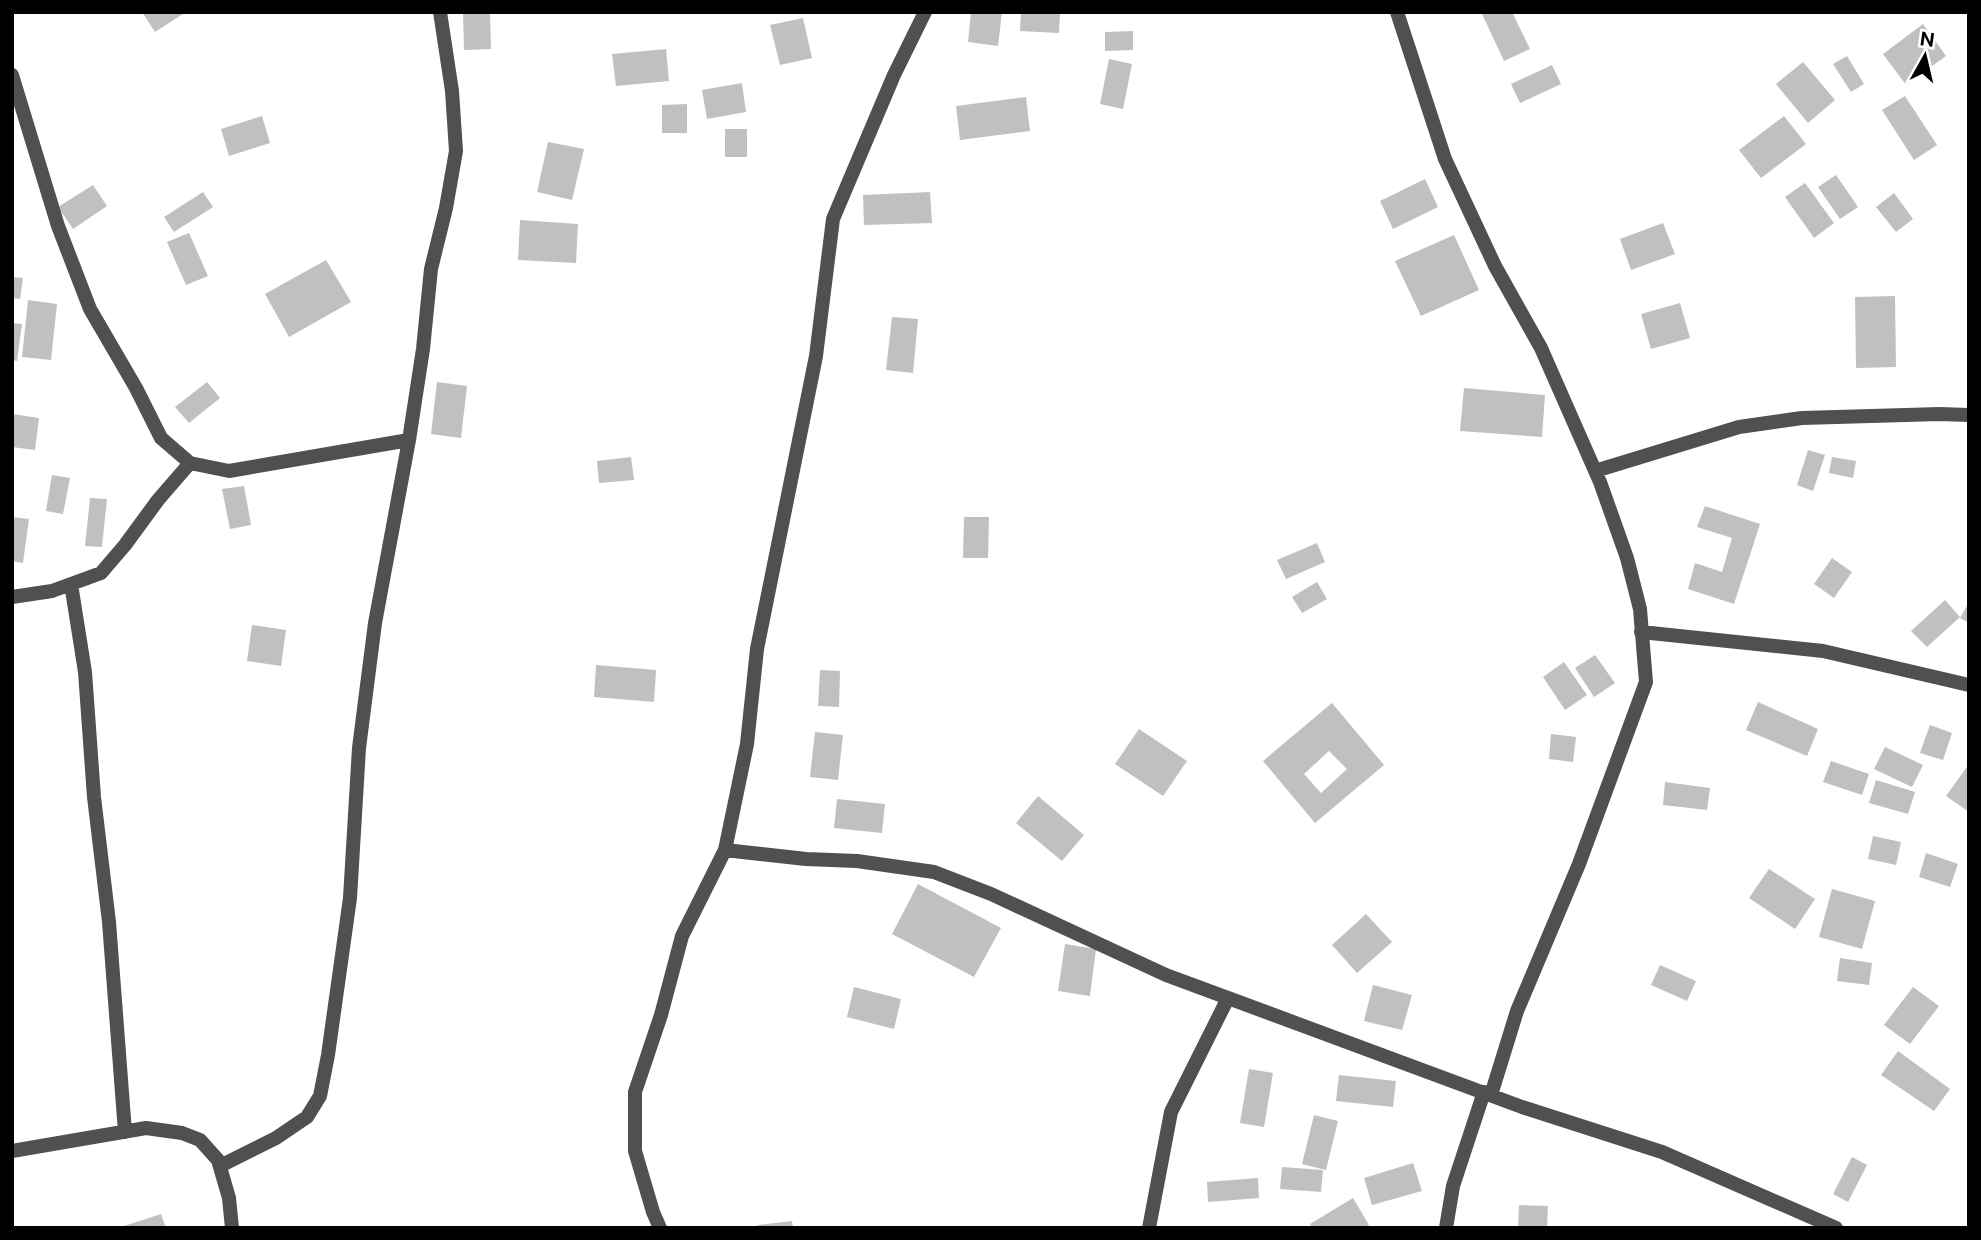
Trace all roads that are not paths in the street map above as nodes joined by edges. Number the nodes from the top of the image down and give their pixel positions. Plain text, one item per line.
1 (440, 12) edge
2 (925, 12) edge
3 (1397, 12) edge
4 (12, 75) edge
5 (1969, 415) edge
6 (409, 440) junction
7 (190, 463) junction
8 (1595, 471) junction
9 (71, 584) junction
10 (12, 597) edge
11 (1642, 632) junction
12 (1969, 685) edge
13 (725, 850) junction
14 (1228, 998) junction
15 (1488, 1094) junction
16 (125, 1132) junction
17 (12, 1151) edge
18 (220, 1166) junction
19 (232, 1228) edge
20 (660, 1228) edge
21 (1149, 1228) edge
22 (1446, 1228) edge
23 (1836, 1228) edge

1 - 6 street
2 - 13 street
3 - 8 street
4 - 7 street
5 - 8 street
6 - 7 street
6 - 18 street
7 - 9 street
8 - 11 street
9 - 10 street
9 - 16 street
11 - 12 street
11 - 15 street
13 - 14 street
13 - 20 street
14 - 15 street
14 - 21 street
15 - 22 street
15 - 23 street
16 - 17 street
16 - 18 street
18 - 19 street

